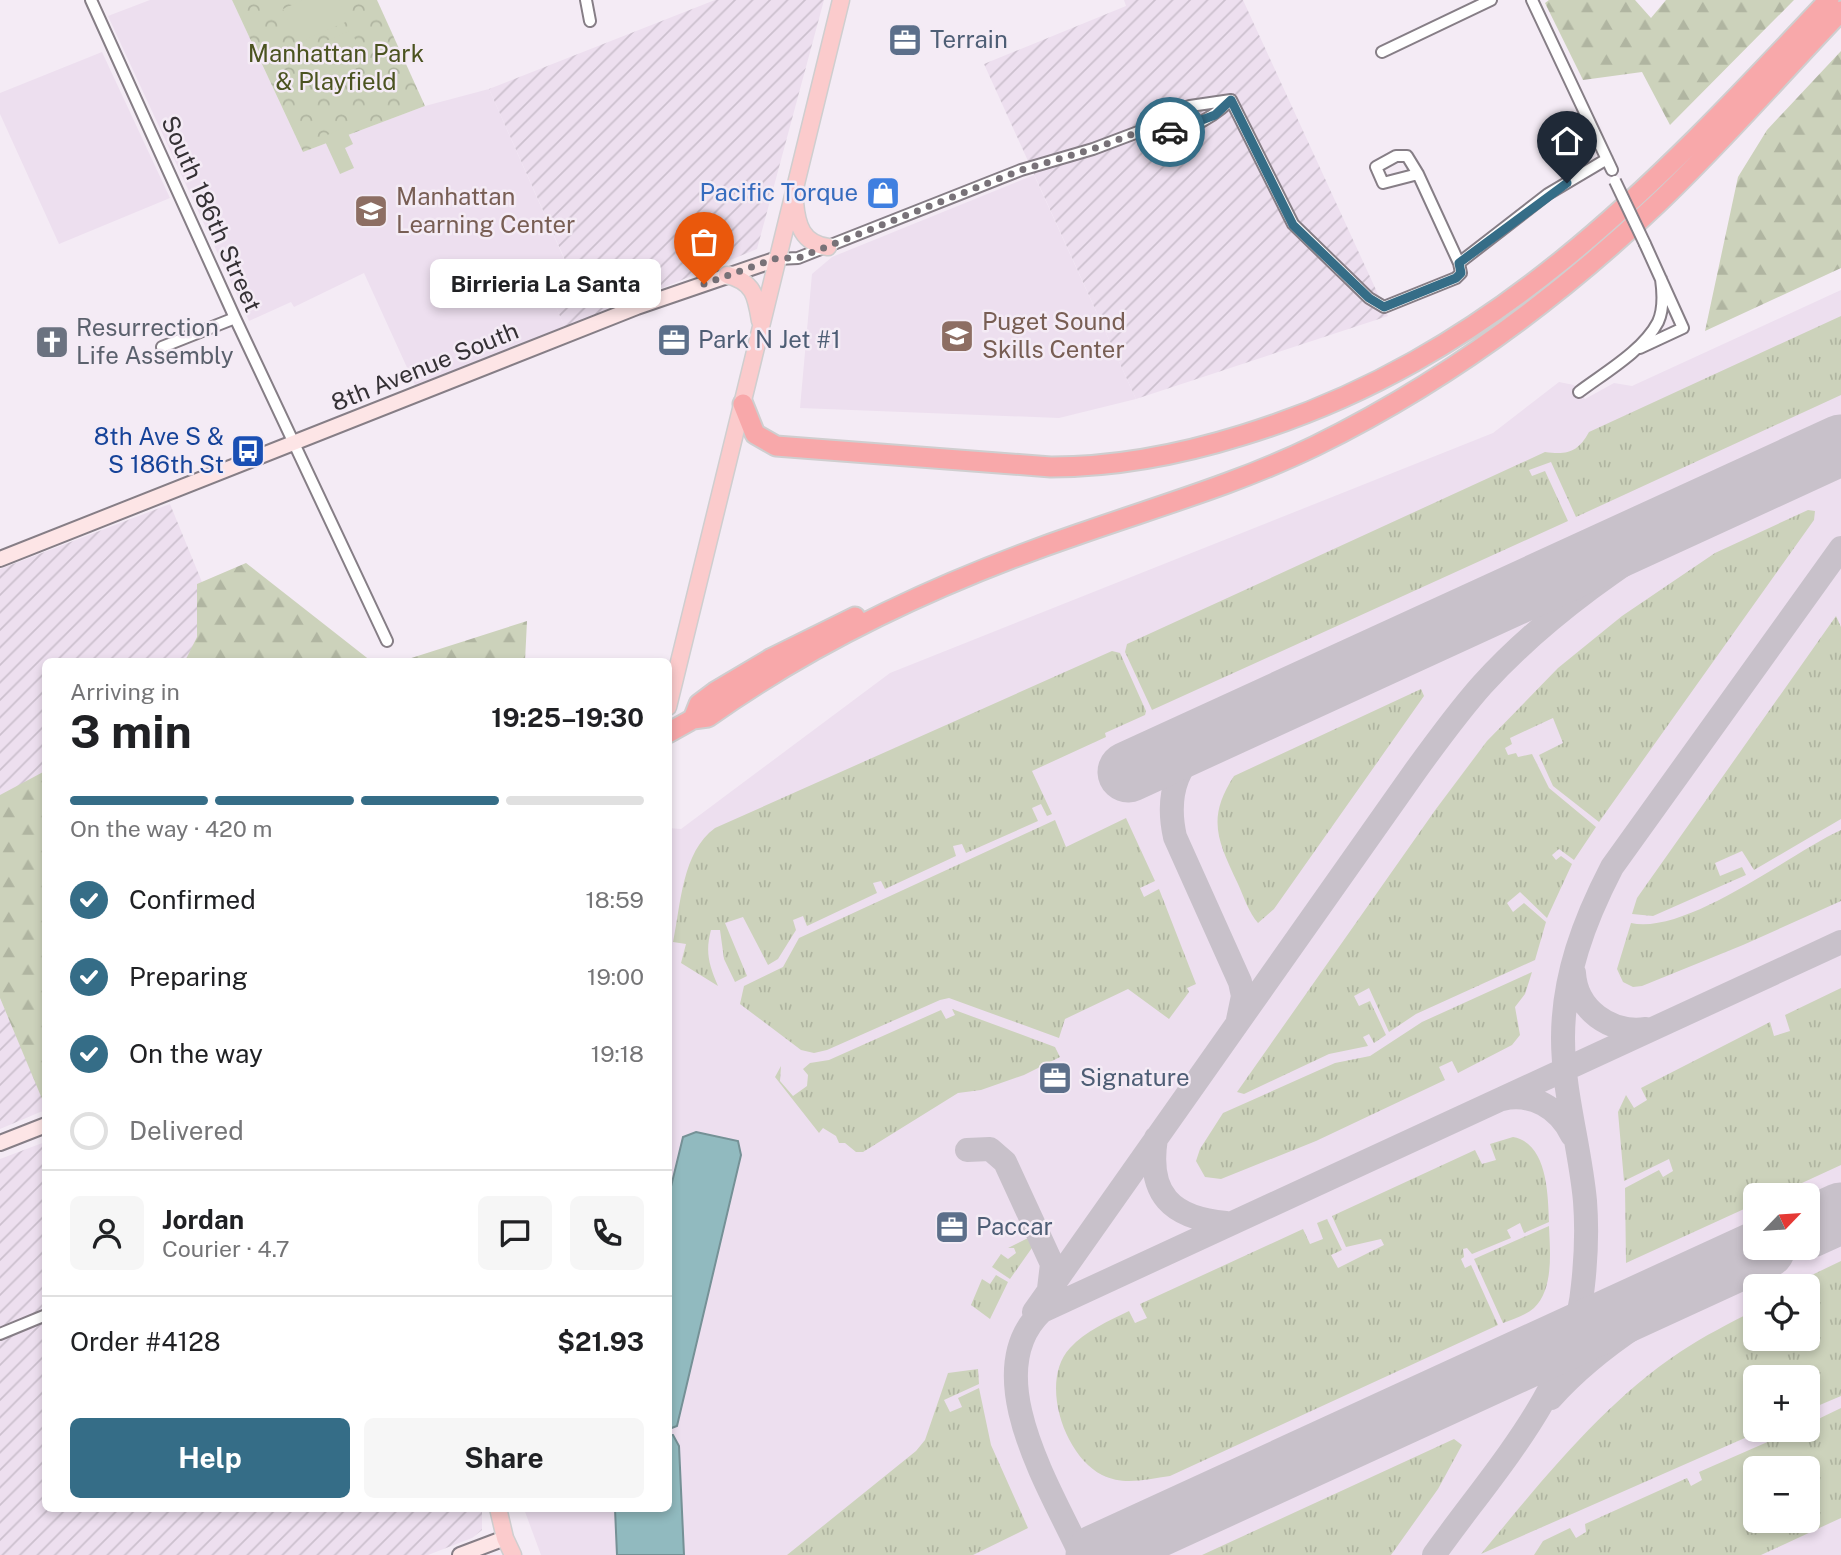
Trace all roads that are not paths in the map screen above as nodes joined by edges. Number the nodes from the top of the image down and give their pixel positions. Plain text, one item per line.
1 (91, 0) edge
2 (586, 0) edge
3 (841, 0) edge
4 (1491, 0) edge
5 (1532, 0) edge
6 (1829, 0) edge
7 (1841, 11) edge
8 (590, 21) dead end
9 (1382, 52) dead end
10 (1231, 100) junction
11 (1146, 129) junction
12 (1607, 159) junction
13 (1418, 174) dead end
14 (794, 189) junction
15 (828, 247) junction
16 (777, 258) junction
17 (1459, 263) junction
18 (727, 275) junction
19 (1661, 279) junction
20 (1510, 303) junction
21 (234, 318) junction
22 (762, 330) junction
23 (162, 347) dead end
24 (1631, 352) junction
25 (1579, 392) dead end
26 (743, 404) junction
27 (296, 444) junction
28 (0, 559) edge
29 (387, 641) dead end
30 (672, 690) edge
31 (693, 719) junction
32 (672, 731) edge
33 (42, 1128) edge
34 (0, 1143) edge
35 (42, 1317) edge
36 (0, 1334) edge
37 (499, 1512) edge
38 (505, 1538) junction
39 (460, 1555) edge
40 (513, 1555) edge

1 - 21 street, South 186th Street
2 - 8 street
3 - 14 main road
4 - 9 street
5 - 12 street
6 - 20 highway
7 - 31 highway
10 - 11 street, 8th Avenue South
10 - 11 street, 8th Avenue South
10 - 17 street
11 - 15 street, 8th Avenue South
12 - 17 street
12 - 19 street, bridge
13 - 17 street
14 - 15 main road
14 - 16 main road
15 - 16 street, 8th Avenue South
16 - 18 street, 8th Avenue South
16 - 22 main road
18 - 22 main road
18 - 27 street, 8th Avenue South
19 - 24 street
19 - 24 street
20 - 26 highway
20 - 31 highway
21 - 23 street
21 - 27 street, South 186th Street
22 - 26 main road
24 - 25 street
26 - 30 main road
27 - 28 street, 8th Avenue South
27 - 29 street, South 186th Street
31 - 32 highway
33 - 34 street
35 - 36 street
37 - 38 main road
38 - 39 street
38 - 40 main road

